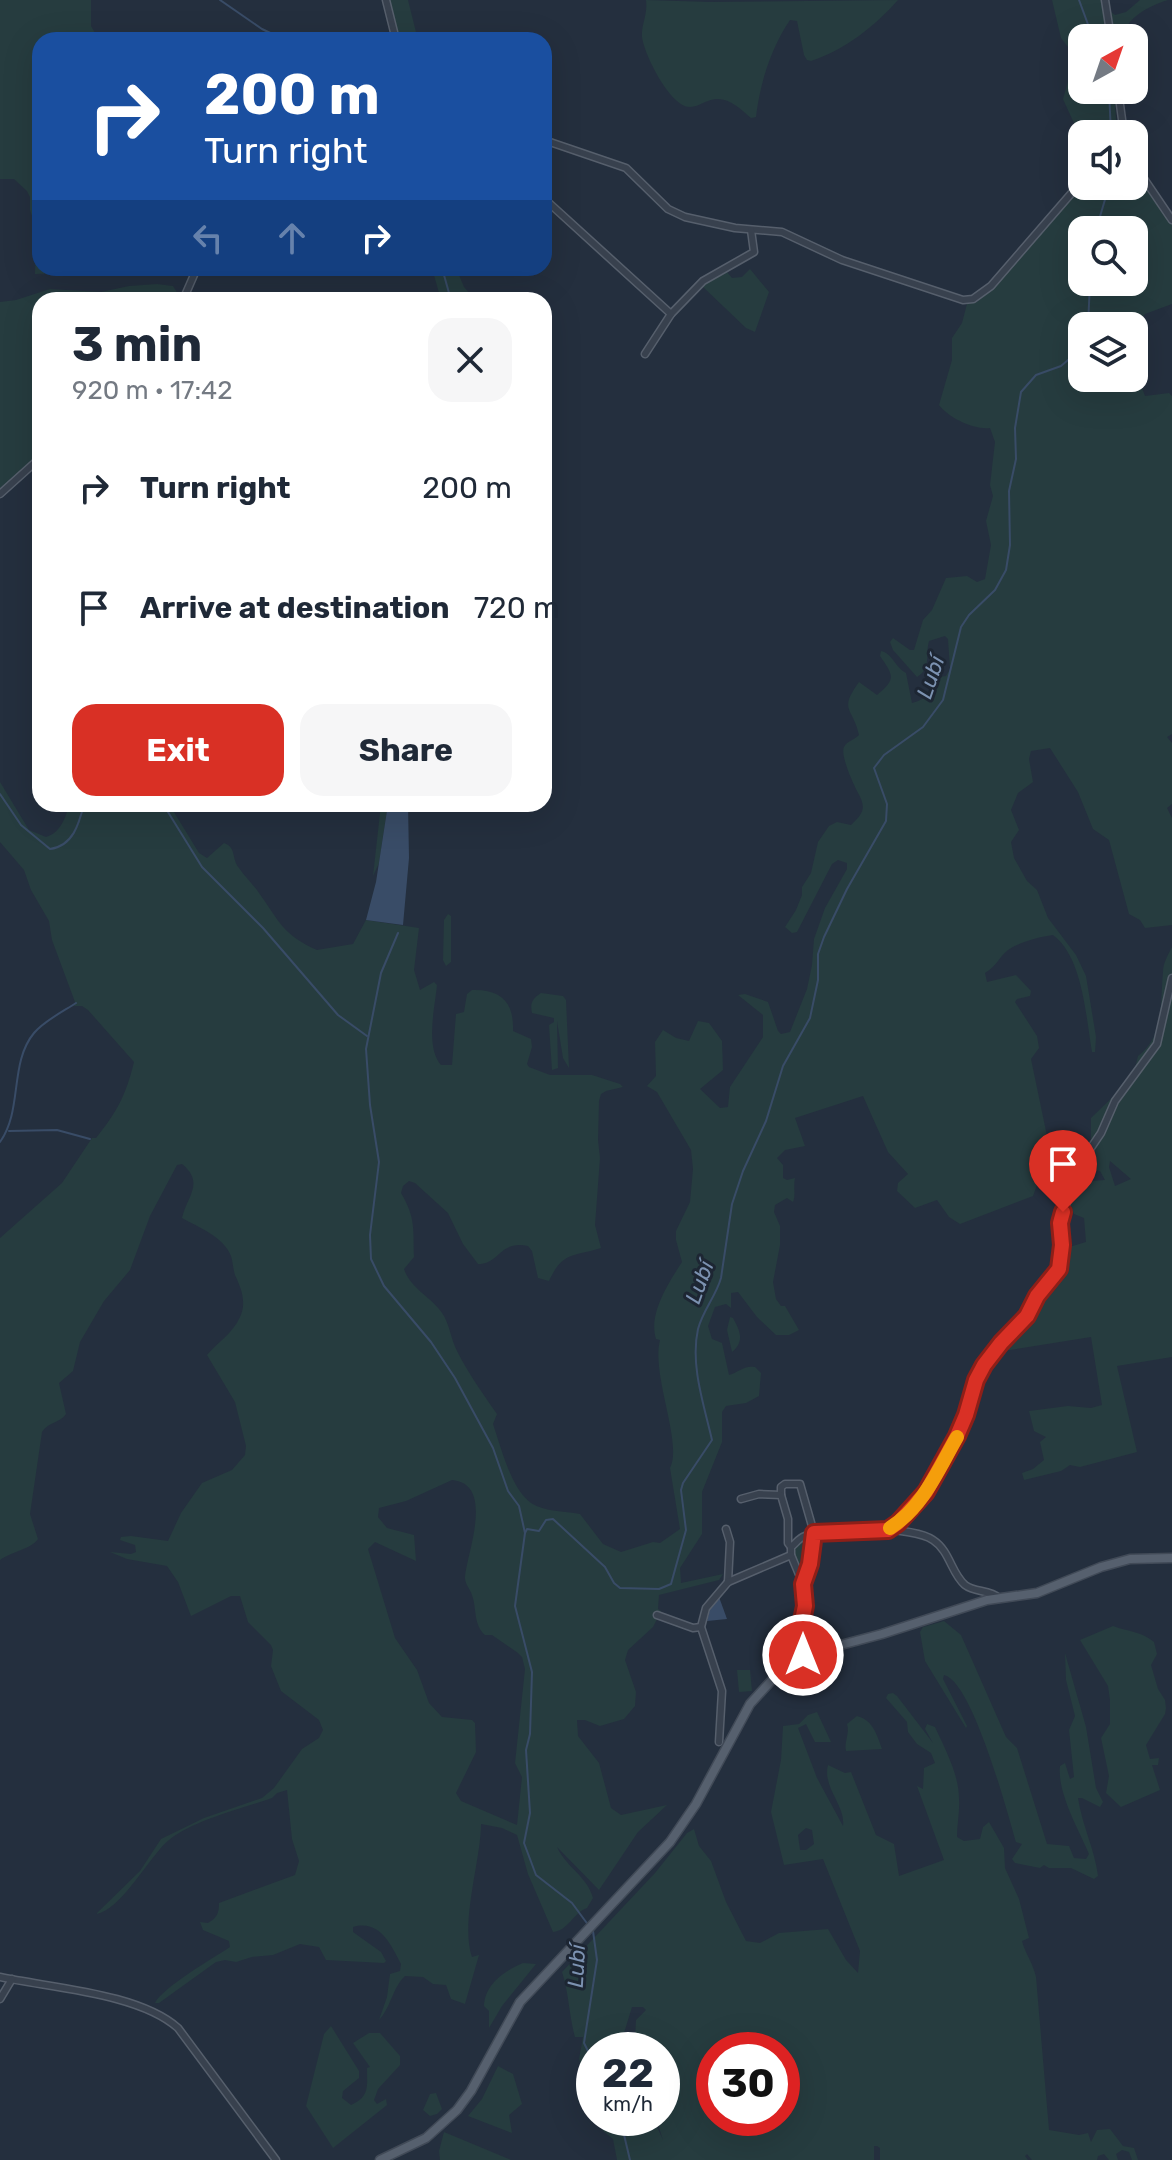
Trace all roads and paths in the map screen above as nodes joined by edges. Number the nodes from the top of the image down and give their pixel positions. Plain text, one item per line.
1 (386, 0) edge
2 (1105, 0) edge
3 (1109, 24) edge
4 (394, 32) edge
5 (552, 143) edge
6 (1148, 185) edge
7 (1068, 197) edge
8 (552, 206) edge
9 (1172, 220) edge
10 (751, 230) junction
11 (671, 314) junction
12 (645, 354) dead end
13 (32, 465) edge
14 (0, 494) edge
15 (1172, 978) edge
16 (781, 1495) junction
17 (741, 1499) dead end
18 (726, 1529) dead end
19 (888, 1530) junction
20 (814, 1533) junction
21 (791, 1551) junction
22 (1172, 1558) edge
23 (728, 1582) junction
24 (803, 1584) junction
25 (999, 1598) junction
26 (657, 1615) dead end
27 (701, 1627) junction
28 (803, 1655) junction
29 (719, 1742) dead end
30 (0, 1977) edge
31 (12, 1979) junction
32 (0, 1999) edge
33 (276, 2160) edge
34 (380, 2160) edge

1 - 4 street
2 - 3 street
5 - 10 street
6 - 9 street
7 - 10 street
8 - 11 street
10 - 11 street
11 - 12 street
13 - 14 street
15 - 19 street
16 - 17 street
16 - 20 street
16 - 21 street
18 - 23 street
19 - 20 street
19 - 25 street
20 - 21 street
20 - 24 street
21 - 23 street
21 - 24 street
22 - 25 main road
23 - 27 street
24 - 28 street
25 - 28 main road
26 - 27 street
27 - 29 street
28 - 34 main road
30 - 31 street
31 - 32 street
31 - 33 street

